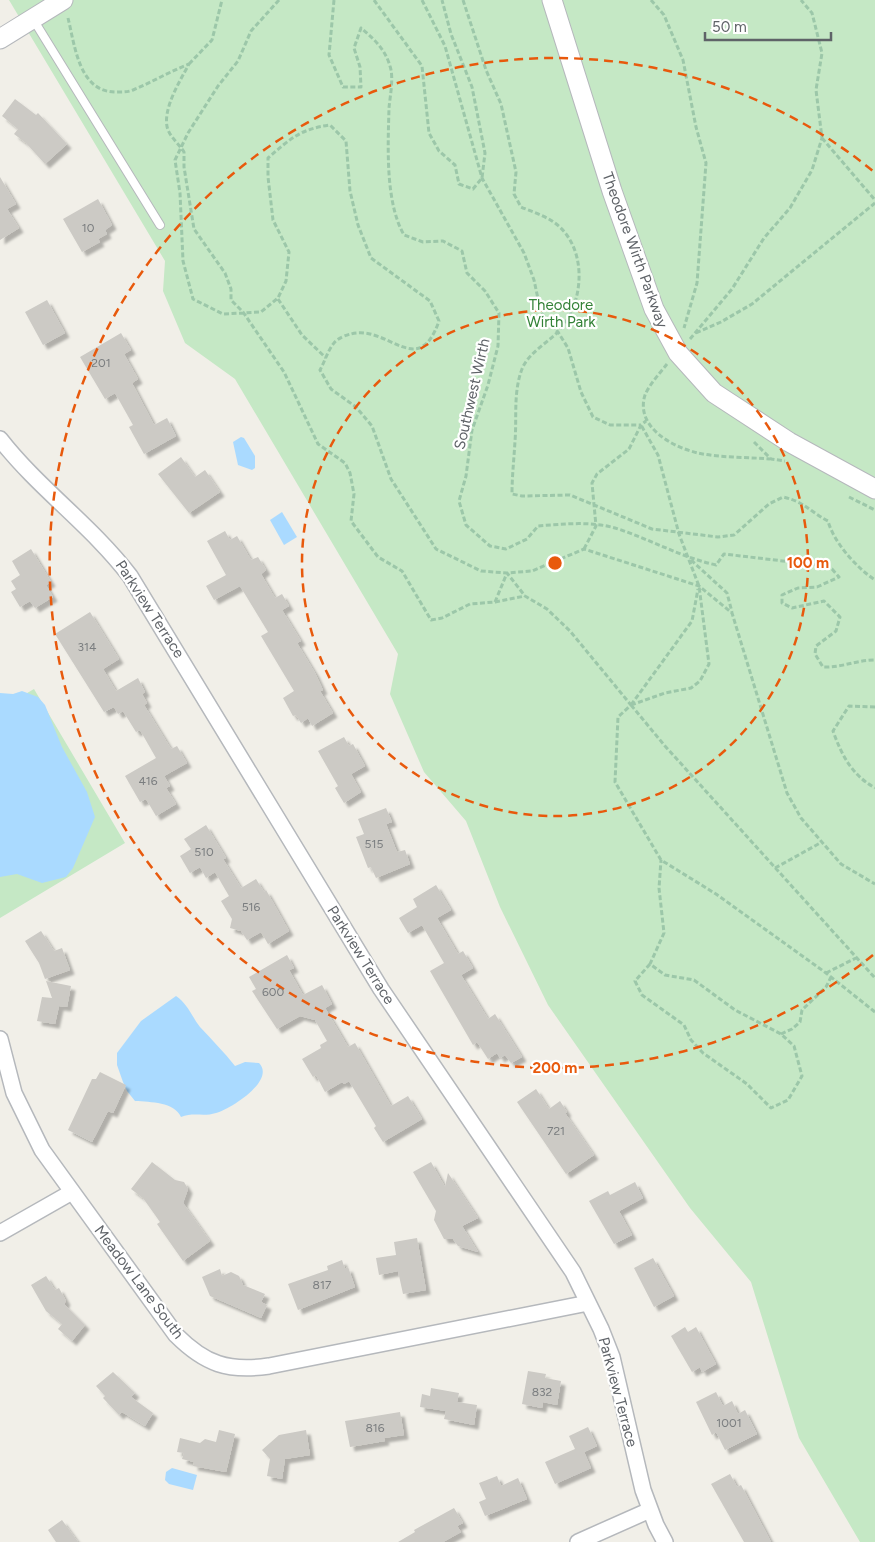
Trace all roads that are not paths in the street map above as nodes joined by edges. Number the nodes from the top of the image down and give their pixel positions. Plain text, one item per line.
1 (63, 0) edge
2 (552, 0) edge
3 (32, 19) junction
4 (0, 39) edge
5 (160, 225) dead end
6 (0, 439) edge
7 (875, 490) edge
8 (0, 1039) edge
9 (72, 1192) junction
10 (0, 1233) edge
11 (588, 1303) junction
12 (650, 1510) junction
13 (578, 1542) edge
14 (665, 1542) edge

1 - 3 street
2 - 7 street, Theodore Wirth Parkway
3 - 4 street
3 - 5 lane
6 - 11 street, Parkview Terrace
8 - 9 street, Meadow Lane South
9 - 10 street
9 - 11 street, Meadow Lane South
11 - 12 street, Parkview Terrace
12 - 13 street
12 - 14 street, Parkview Terrace

